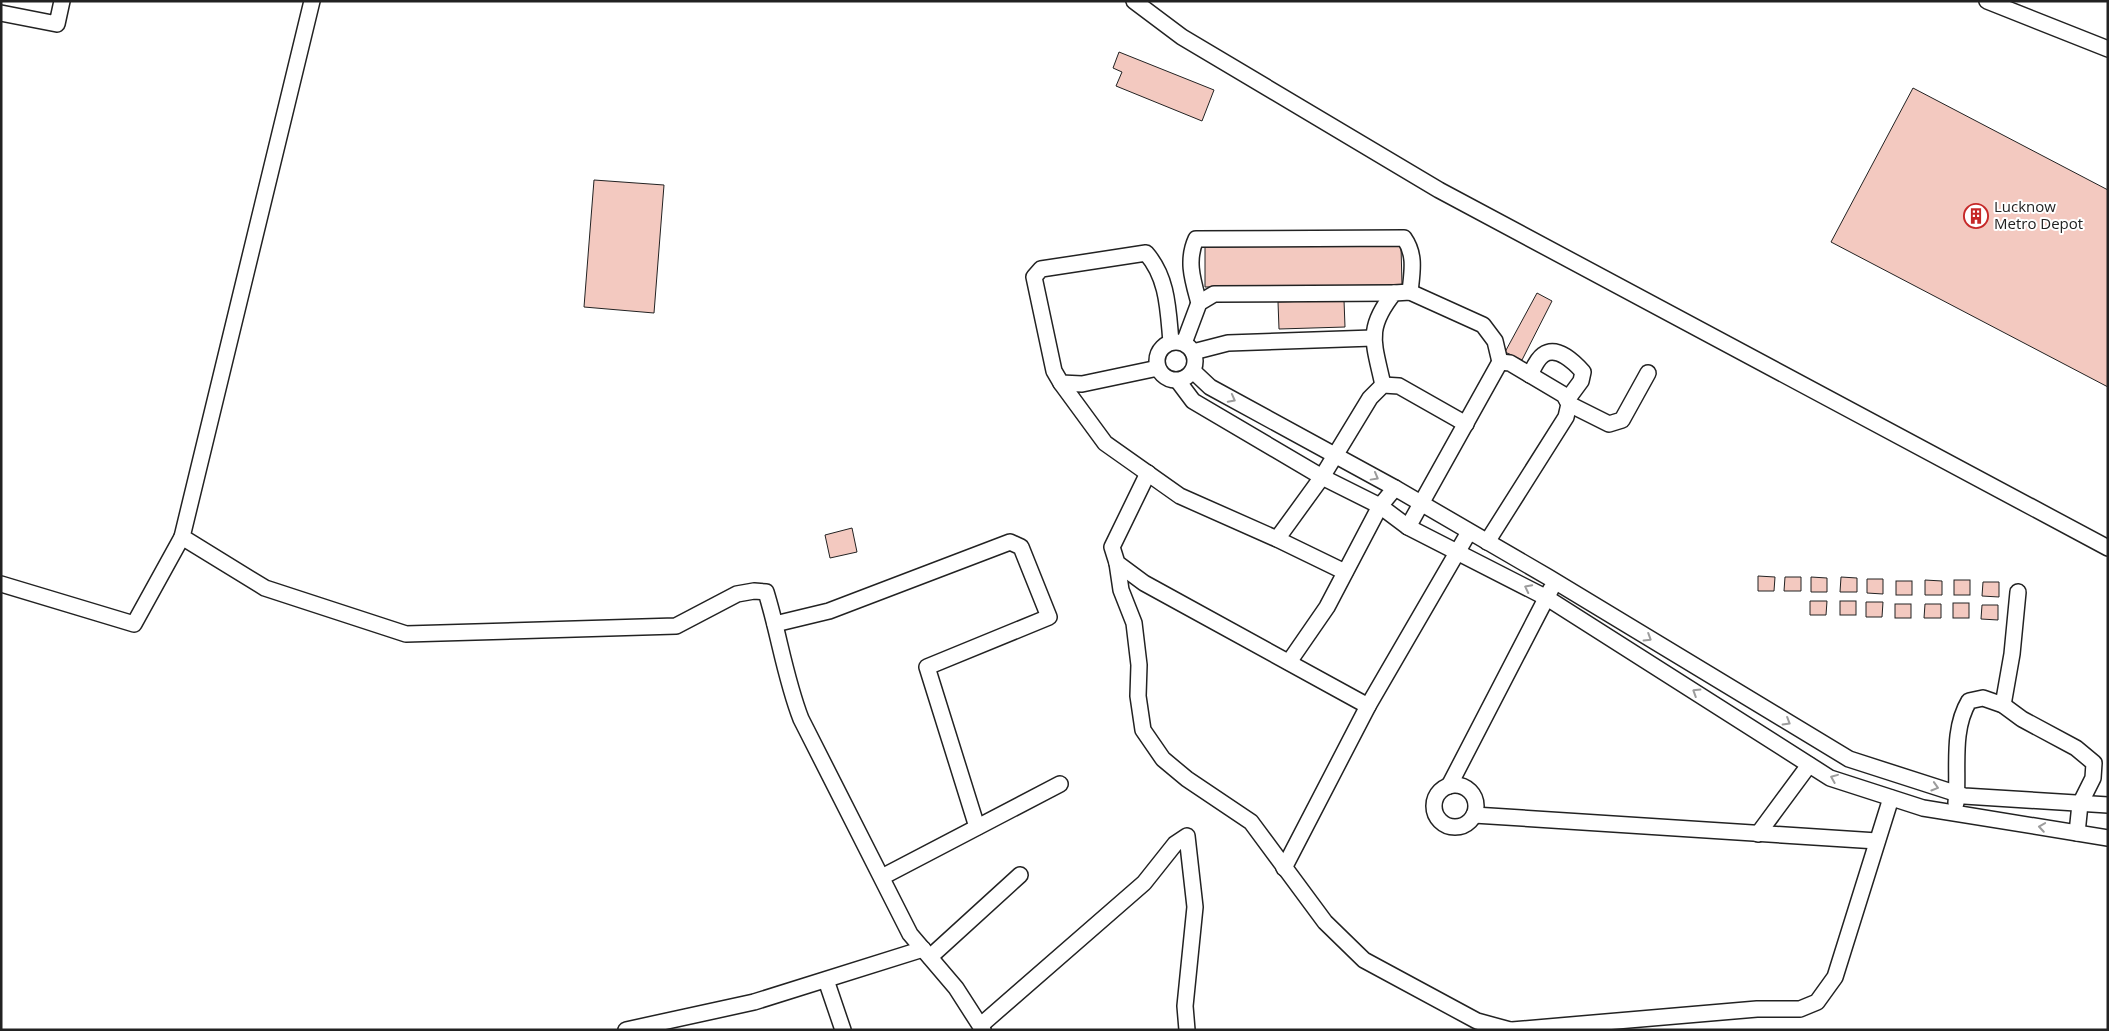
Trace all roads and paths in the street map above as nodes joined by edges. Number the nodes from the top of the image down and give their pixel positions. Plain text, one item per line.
1 (62, 1) edge
2 (312, 1) edge
3 (1134, 1) edge
4 (1987, 1) edge
5 (1, 13) edge
6 (2108, 49) edge
7 (1402, 292) junction
8 (1199, 303) junction
9 (1373, 338) junction
10 (1183, 346) junction
11 (1500, 362) junction
12 (1158, 368) junction
13 (1193, 370) junction
14 (1648, 373) dead end
15 (1530, 375) junction
16 (1178, 381) junction
17 (1061, 383) junction
18 (1383, 385) junction
19 (1568, 402) junction
20 (1466, 424) junction
21 (1335, 455) junction
22 (1148, 473) junction
23 (1322, 477) junction
24 (1395, 488) junction
25 (1421, 505) junction
26 (1380, 506) junction
27 (1408, 527) junction
28 (1469, 532) junction
29 (182, 537) junction
30 (1277, 539) junction
31 (1487, 542) junction
32 (2108, 548) edge
33 (1459, 553) junction
34 (1117, 563) junction
35 (1345, 572) junction
36 (1554, 581) junction
37 (1, 584) edge
38 (2018, 592) dead end
39 (1547, 598) junction
40 (1586, 600) junction
41 (1576, 616) junction
42 (1620, 621) junction
43 (776, 624) junction
44 (1608, 636) junction
45 (1289, 662) junction
46 (2003, 705) junction
47 (1368, 706) junction
48 (1809, 765) junction
49 (1874, 768) junction
50 (1060, 784) dead end
51 (1450, 786) junction
52 (1866, 790) junction
53 (1957, 794) junction
54 (1891, 798) junction
55 (2080, 804) junction
56 (2108, 805) edge
57 (1955, 813) junction
58 (1474, 815) junction
59 (977, 827) junction
60 (2078, 833) junction
61 (1758, 834) junction
62 (2108, 838) edge
63 (1877, 841) junction
64 (1284, 868) junction
65 (1020, 875) dead end
66 (882, 877) junction
67 (926, 953) junction
68 (826, 980) junction
69 (654, 1027) edge
70 (982, 1027) edge
71 (626, 1030) edge
72 (843, 1030) edge
73 (1187, 1030) edge
74 (1511, 1030) edge

1 - 5 street
2 - 29 street
3 - 32 street
4 - 6 street
7 - 8 street
7 - 8 street
7 - 9 street
7 - 11 street
8 - 10 street
9 - 10 street
9 - 18 street
10 - 12 street
10 - 13 street
10 - 17 street
11 - 15 street
11 - 20 street
12 - 16 street
12 - 17 street
13 - 16 street
13 -> 21 street
14 - 19 street
15 - 19 street
15 - 19 street
16 - 23 street
17 - 22 street
18 - 20 street
18 - 21 street
19 - 31 street
20 - 25 street
21 - 23 street
21 -> 24 street
22 - 30 street
22 - 34 street
23 - 26 street
23 - 30 street
24 - 25 street
24 - 26 street
25 - 27 street
25 - 28 street
26 - 27 street
26 - 35 street
27 - 33 street
28 - 31 street
28 - 33 street
29 - 37 street
29 - 43 street
30 - 35 street
31 - 36 street
39 -> 33 street
33 - 47 street
34 - 45 street
34 - 64 street
35 - 45 street
36 - 39 street
36 - 40 street
38 - 46 street
39 - 41 street
39 - 51 street
40 - 41 street
40 - 42 street
41 - 44 street
42 - 44 street
42 -> 49 street
43 - 59 street
43 - 66 street
48 -> 44 street
45 - 47 street
46 - 53 street
46 - 55 street
47 - 64 street
52 -> 48 street
48 - 61 street
49 - 52 street
49 -> 53 street
50 - 59 street
51 - 58 street
51 - 58 street
52 - 54 street
53 - 55 street
53 - 57 street
54 - 57 street
54 - 63 street
55 - 56 street
55 - 60 street
60 -> 57 street
58 - 61 street
59 - 66 street
60 - 62 street
61 - 63 street
63 - 74 street
64 - 74 street
65 - 67 street
66 - 67 street
67 - 68 street
67 - 70 street
68 - 69 street
68 - 72 street
69 - 71 street
70 - 73 street

